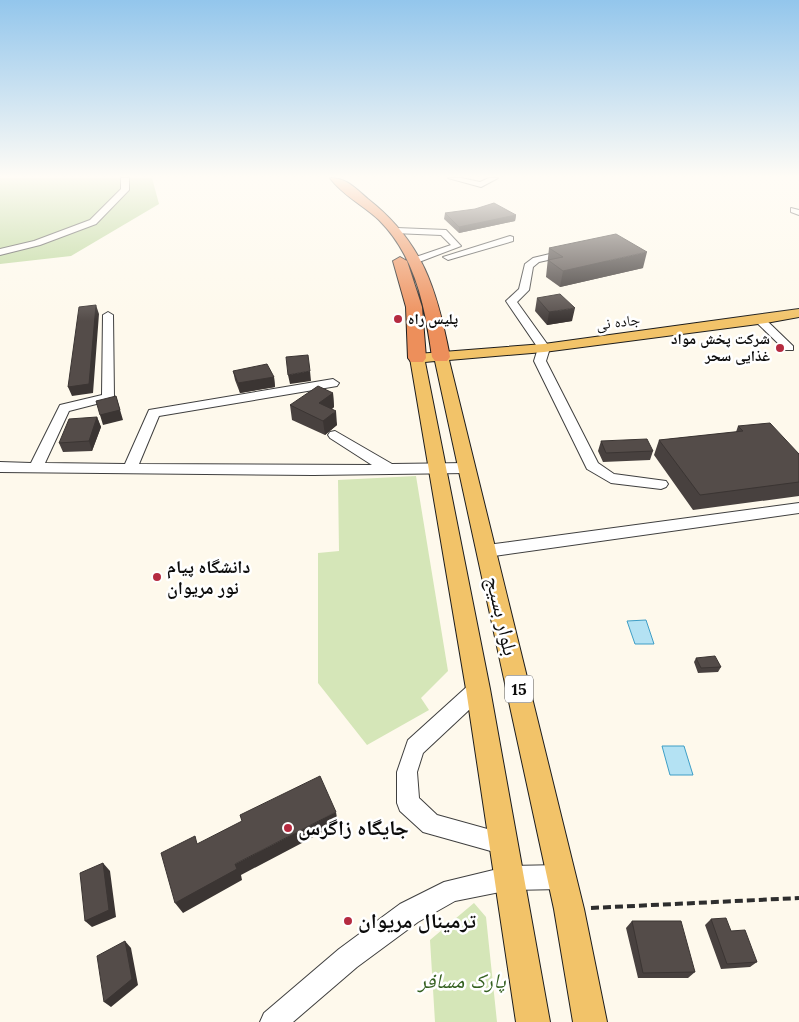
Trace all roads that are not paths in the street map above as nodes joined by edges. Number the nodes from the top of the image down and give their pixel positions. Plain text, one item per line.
1 (83, 226) edge
2 (377, 226) edge
3 (390, 226) edge
4 (397, 232) junction
5 (510, 239) dead end
6 (0, 252) edge
7 (554, 256) edge
8 (417, 263) junction
9 (799, 313) edge
10 (108, 315) dead end
11 (760, 320) junction
12 (544, 348) junction
13 (789, 348) dead end
14 (441, 357) junction
15 (417, 358) junction
16 (333, 383) dead end
17 (335, 435) dead end
18 (0, 468) edge
19 (36, 468) junction
20 (130, 468) junction
21 (439, 468) junction
22 (467, 468) junction
23 (389, 469) junction
24 (661, 484) dead end
25 (799, 508) edge
26 (487, 551) junction
27 (478, 689) junction
28 (505, 844) junction
29 (562, 877) junction
30 (510, 878) junction
31 (273, 1022) edge
32 (533, 1022) edge
33 (590, 1022) edge

1 - 6 street
2 - 15 highway, 15
3 - 4 highway, 15
4 - 8 highway, 15
4 - 8 street
5 - 8 street
7 - 12 street
8 - 14 highway, 15
9 - 11 main road, جاده نی
10 - 19 street
11 - 12 main road, جاده نی
11 - 13 street
12 - 14 main road, جاده نی
12 - 24 street
14 - 15 main road, جاده نی
14 - 22 main road, بلوار بسیج / 15
15 - 21 main road, بلوار بسیج / 15
16 - 20 street
17 - 23 street
18 - 19 street
19 - 20 street
20 - 23 street
21 - 22 street
21 - 23 street
21 - 27 main road, بلوار بسیج / 15
22 - 26 main road, بلوار بسیج / 15
25 - 26 street
26 - 29 main road, بلوار بسیج / 15
27 - 28 main road, بلوار بسیج / 15
27 - 28 street
28 - 30 main road, بلوار بسیج / 15
29 - 30 street
29 - 33 main road, بلوار بسیج / 15
30 - 31 street
30 - 32 main road, بلوار بسیج / 15

